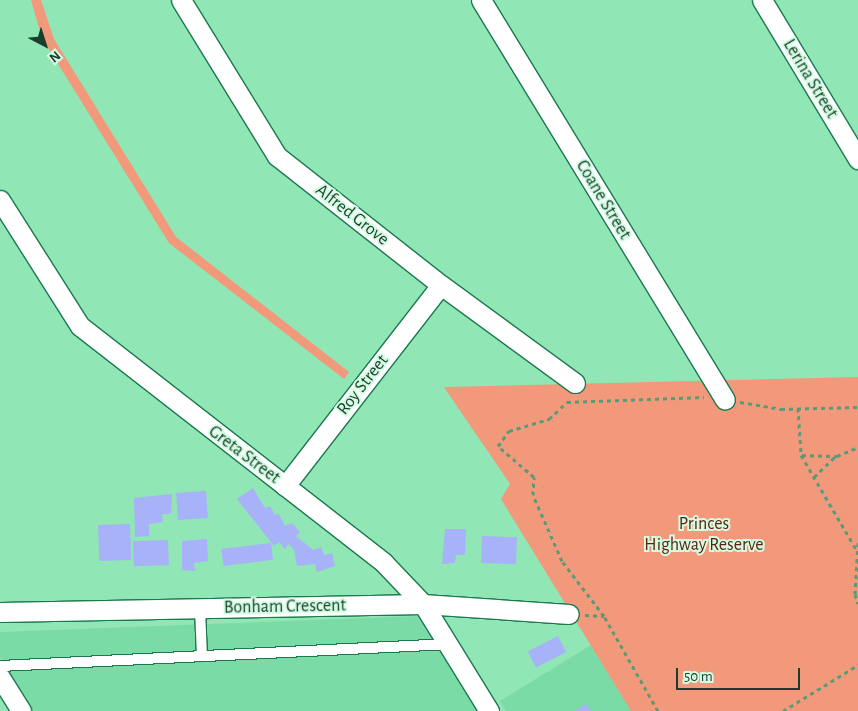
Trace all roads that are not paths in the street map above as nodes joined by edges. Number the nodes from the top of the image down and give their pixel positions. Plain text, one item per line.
1 (181, 0) edge
2 (482, 0) edge
3 (762, 0) edge
4 (858, 159) edge
5 (1, 203) edge
6 (440, 285) junction
7 (574, 383) dead end
8 (726, 399) road end
9 (285, 486) junction
10 (423, 604) junction
11 (200, 609) junction
12 (0, 612) edge
13 (569, 614) dead end
14 (448, 644) junction
15 (202, 656) junction
16 (0, 666) edge
17 (0, 677) edge
18 (21, 711) edge
19 (489, 711) edge

1 - 6 street, Alfred Grove
2 - 8 street, Coane Street
3 - 4 street, Lerina Street
5 - 9 street, Greta Street
6 - 7 street, Alfred Grove
6 - 9 street, Roy Street
9 - 10 street, Greta Street
10 - 11 street, Bonham Crescent
10 - 13 street, Bonham Crescent
10 - 14 street, Greta Street
11 - 12 street, Bonham Crescent
11 - 15 lane
14 - 15 lane
14 - 19 street, Greta Street
15 - 16 lane
17 - 18 street

